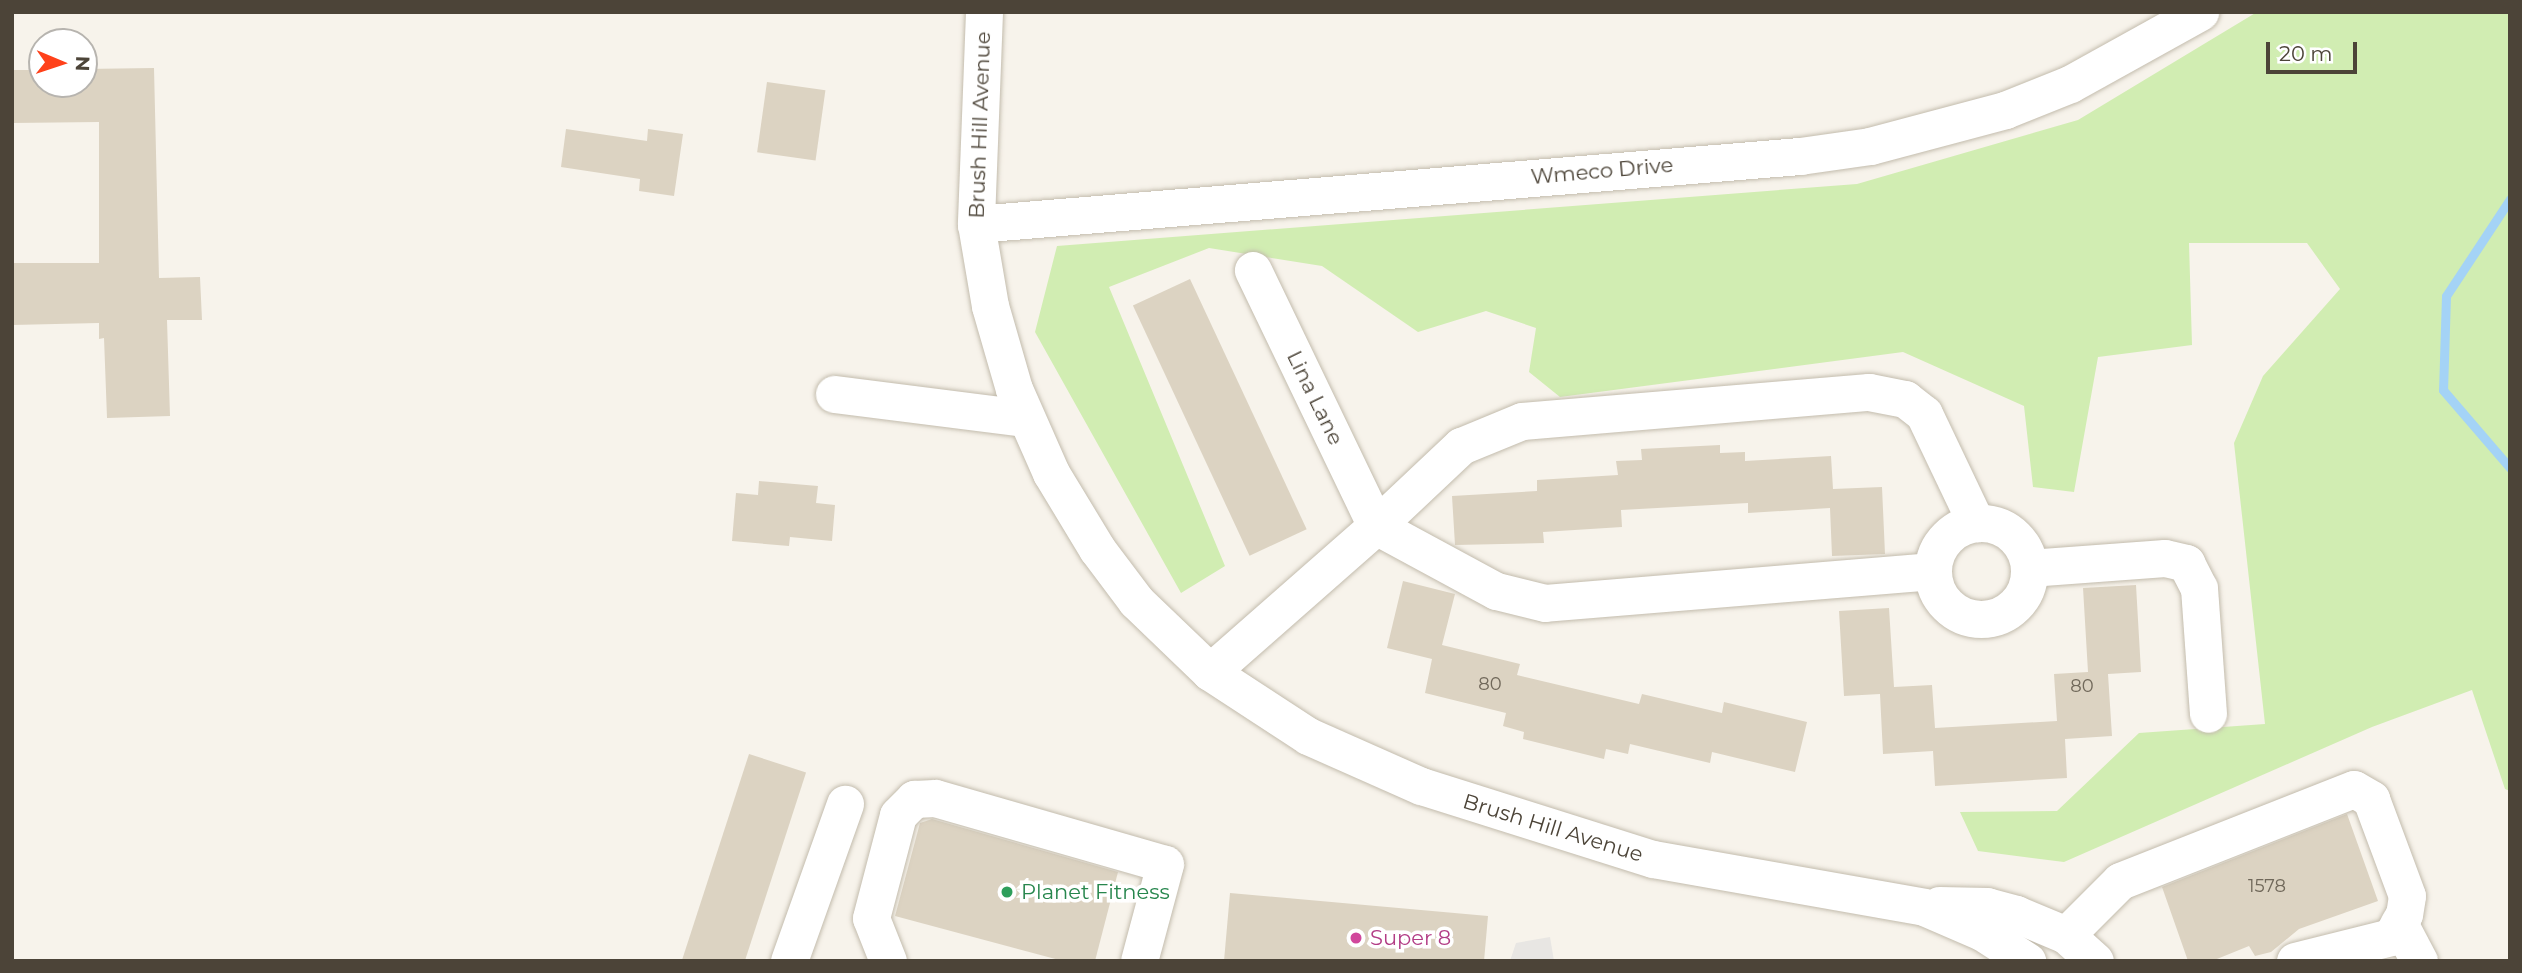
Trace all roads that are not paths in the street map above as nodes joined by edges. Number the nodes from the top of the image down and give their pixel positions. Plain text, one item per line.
1 (984, 12) edge
2 (2200, 12) edge
3 (976, 224) junction
4 (1253, 270) dead end
5 (834, 394) dead end
6 (1025, 418) junction
7 (1976, 523) junction
8 (1376, 526) junction
9 (2029, 568) junction
10 (1933, 571) junction
11 (1210, 671) junction
12 (2208, 714) dead end
13 (845, 804) dead end
14 (1924, 907) junction
15 (2399, 923) junction
16 (2081, 952) edge
17 (891, 960) edge
18 (789, 961) edge
19 (1139, 961) edge
20 (2027, 961) edge
21 (2295, 961) edge
22 (2419, 961) edge

1 - 3 street, Brush Hill Avenue
2 - 3 street, Wmeco Drive
3 - 6 street, Brush Hill Avenue
4 - 8 street, Lina Lane
5 - 6 street
6 - 11 street, Brush Hill Avenue
7 - 8 street
7 - 9 street
7 - 10 street
8 - 10 street
8 - 11 street
9 - 10 street
9 - 12 street
11 - 14 street, Brush Hill Avenue
13 - 18 street
14 - 16 street, Brush Hill Avenue
14 - 20 street, Brush Hill Avenue
15 - 16 street
15 - 21 street
15 - 22 street
17 - 19 street

